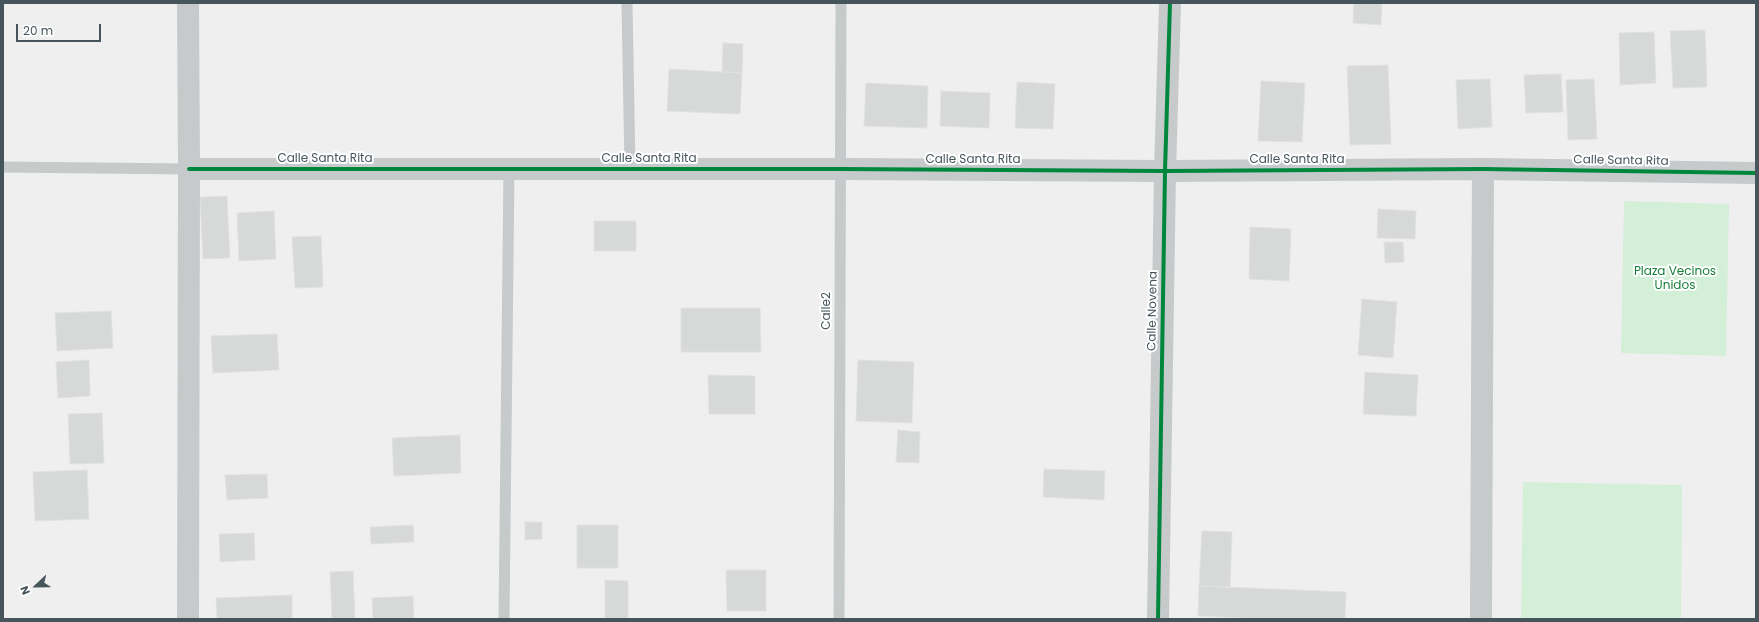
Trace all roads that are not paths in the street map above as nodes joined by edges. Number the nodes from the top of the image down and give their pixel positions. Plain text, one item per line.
1 (188, 3) edge
2 (627, 3) edge
3 (841, 3) edge
4 (1170, 3) edge
5 (3, 167) edge
6 (189, 169) junction
7 (509, 169) junction
8 (630, 169) junction
9 (840, 169) junction
10 (1483, 169) junction
11 (1165, 172) junction
12 (1756, 173) edge
13 (188, 619) edge
14 (504, 619) edge
15 (839, 619) edge
16 (1158, 619) edge
17 (1482, 619) edge

1 - 6 street
2 - 8 lane
3 - 9 lane, Calle2
4 - 11 street, Calle Novena
5 - 6 lane
6 - 7 street, Calle Santa Rita
6 - 13 street
7 - 8 street, Calle Santa Rita
7 - 14 lane
8 - 9 street, Calle Santa Rita
9 - 11 street, Calle Santa Rita
9 - 15 lane, Calle2
10 - 11 street, Calle Santa Rita
10 - 12 street, Calle Santa Rita
10 - 17 street
11 - 16 street, Calle Novena

